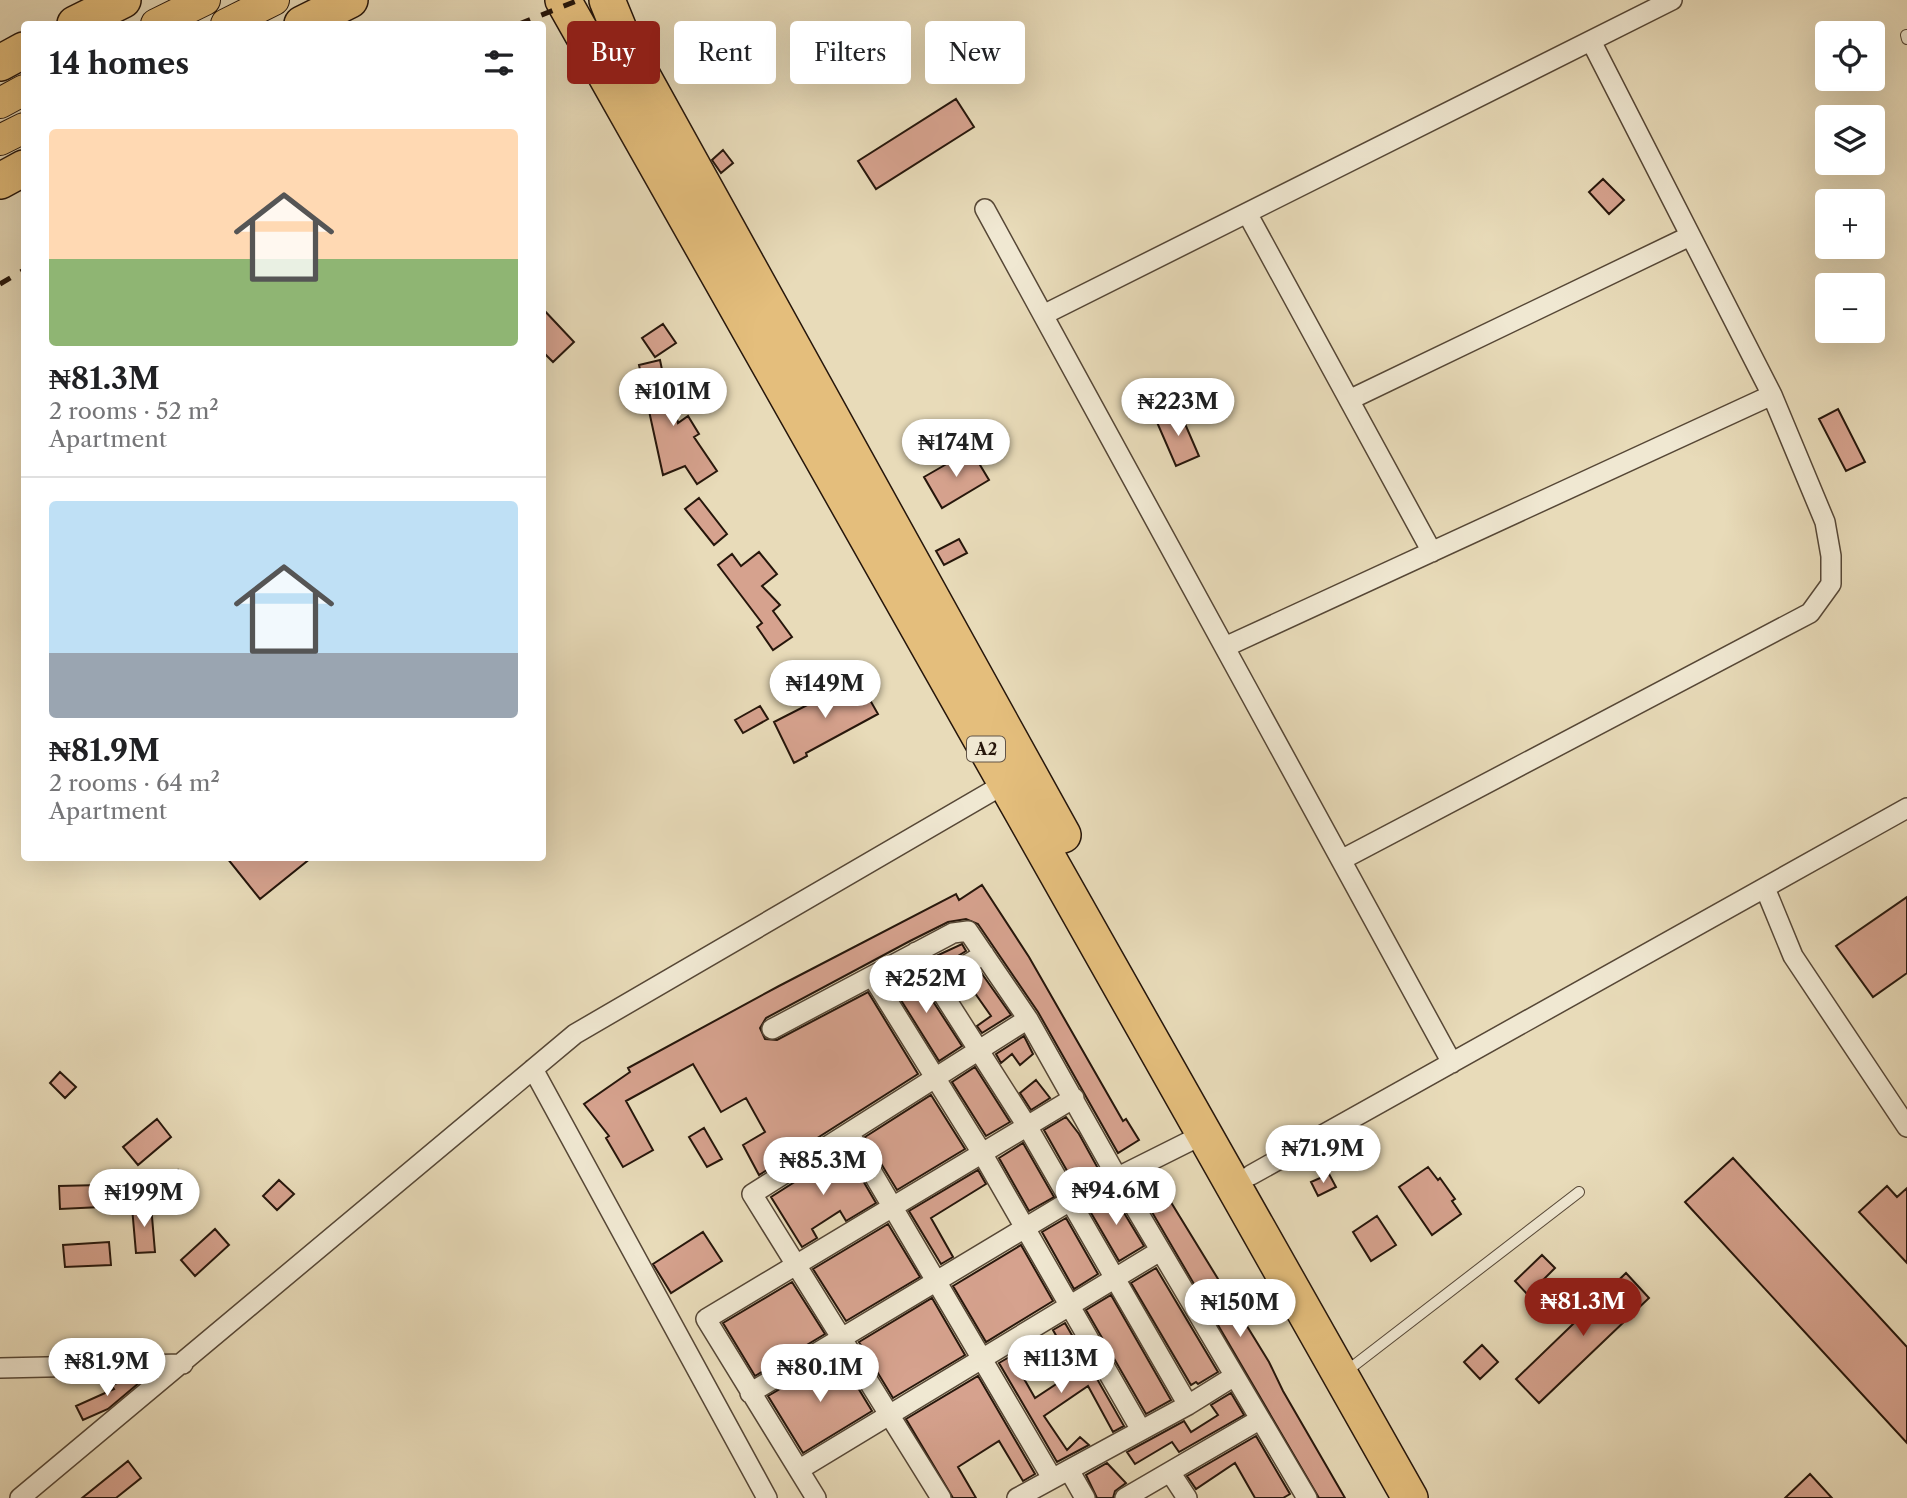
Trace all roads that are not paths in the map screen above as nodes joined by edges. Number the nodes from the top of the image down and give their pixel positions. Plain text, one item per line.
1 (123, 0) edge
2 (205, 0) edge
3 (274, 0) edge
4 (350, 0) edge
5 (607, 0) edge
6 (1672, 0) edge
7 (562, 1) edge
8 (81, 21) edge
9 (162, 21) edge
10 (232, 21) edge
11 (308, 21) edge
12 (1591, 41) junction
13 (21, 52) edge
14 (0, 63) edge
15 (21, 92) edge
16 (0, 103) edge
17 (21, 130) edge
18 (0, 140) edge
19 (21, 170) edge
20 (0, 181) edge
21 (985, 209) dead end
22 (1247, 213) junction
23 (1690, 236) junction
24 (1043, 315) junction
25 (1772, 396) junction
26 (1349, 400) junction
27 (1432, 552) junction
28 (1225, 648) junction
29 (1006, 783) junction
30 (1907, 808) edge
31 (1341, 860) junction
32 (1765, 888) junction
33 (916, 952) junction
34 (984, 954) junction
35 (872, 976) junction
36 (936, 984) junction
37 (1028, 1018) junction
38 (772, 1029) dead end
39 (978, 1051) junction
40 (1452, 1063) junction
41 (533, 1069) junction
42 (934, 1078) junction
43 (1074, 1098) junction
44 (1027, 1126) junction
45 (1907, 1127) edge
46 (849, 1133) junction
47 (1204, 1133) junction
48 (982, 1153) junction
49 (1251, 1175) junction
50 (1117, 1177) junction
51 (1579, 1192) dead end
52 (1070, 1201) junction
53 (892, 1207) junction
54 (1025, 1228) junction
55 (1160, 1251) junction
56 (794, 1264) junction
57 (1115, 1278) junction
58 (937, 1281) junction
59 (1069, 1306) junction
60 (843, 1337) junction
61 (983, 1358) junction
62 (183, 1364) junction
63 (1352, 1367) junction
64 (0, 1368) edge
65 (1233, 1377) junction
66 (750, 1393) junction
67 (1188, 1405) junction
68 (889, 1415) junction
69 (1259, 1420) junction
70 (1141, 1430) junction
71 (800, 1469) junction
72 (1170, 1472) junction
73 (1061, 1474) junction
74 (1302, 1496) edge
75 (20, 1498) edge
76 (767, 1498) edge
77 (816, 1498) edge
78 (941, 1498) edge
79 (1017, 1498) edge
80 (1085, 1498) edge
81 (1125, 1498) edge
82 (1186, 1498) edge
83 (1410, 1498) edge
84 (1433, 1498) edge

1 - 8 highway
2 - 9 main road
3 - 10 main road
4 - 11 highway
5 - 49 highway, A2
6 - 12 street
7 - 29 highway, A2
12 - 22 street
12 - 23 street
13 - 14 highway
15 - 16 main road
17 - 18 main road
19 - 20 highway
21 - 24 street
22 - 24 street
22 - 26 street
23 - 25 street
23 - 26 street
24 - 28 street
25 - 27 street
25 - 31 street
26 - 27 street
27 - 28 street
28 - 31 street
29 - 41 street
29 - 47 highway, A2
30 - 32 street
31 - 40 street
32 - 40 street
32 - 45 street
33 - 34 street
33 - 35 street
33 - 36 street
34 - 36 street
34 - 37 street
35 - 38 street
35 - 42 street
36 - 39 street
37 - 39 street
37 - 43 street
39 - 42 street
39 - 44 street
40 - 49 street
41 - 62 street
41 - 76 street
42 - 46 street
42 - 48 street
43 - 44 street
43 - 50 street
44 - 48 street
44 - 52 street
46 - 53 street
46 - 56 street
47 - 50 street
47 - 83 highway, A2
48 - 53 street
48 - 54 street
49 - 63 highway, A2
50 - 52 street
50 - 55 street
51 - 63 lane
52 - 54 street
52 - 57 street
53 - 56 street
53 - 58 street
54 - 58 street
54 - 59 street
55 - 57 street
55 - 65 street
56 - 60 street
56 - 66 street
57 - 59 street
57 - 67 street
58 - 60 street
58 - 61 street
59 - 61 street
59 - 70 street
60 - 66 street
60 - 68 street
61 - 68 street
61 - 73 street
62 - 64 street
62 - 75 street
63 - 84 highway, A2
65 - 67 street
65 - 69 street
66 - 71 street
67 - 70 street
68 - 71 street
68 - 78 street
69 - 72 street
69 - 74 street
70 - 73 street
71 - 77 street
72 - 81 street
72 - 82 street
73 - 79 street
73 - 80 street

